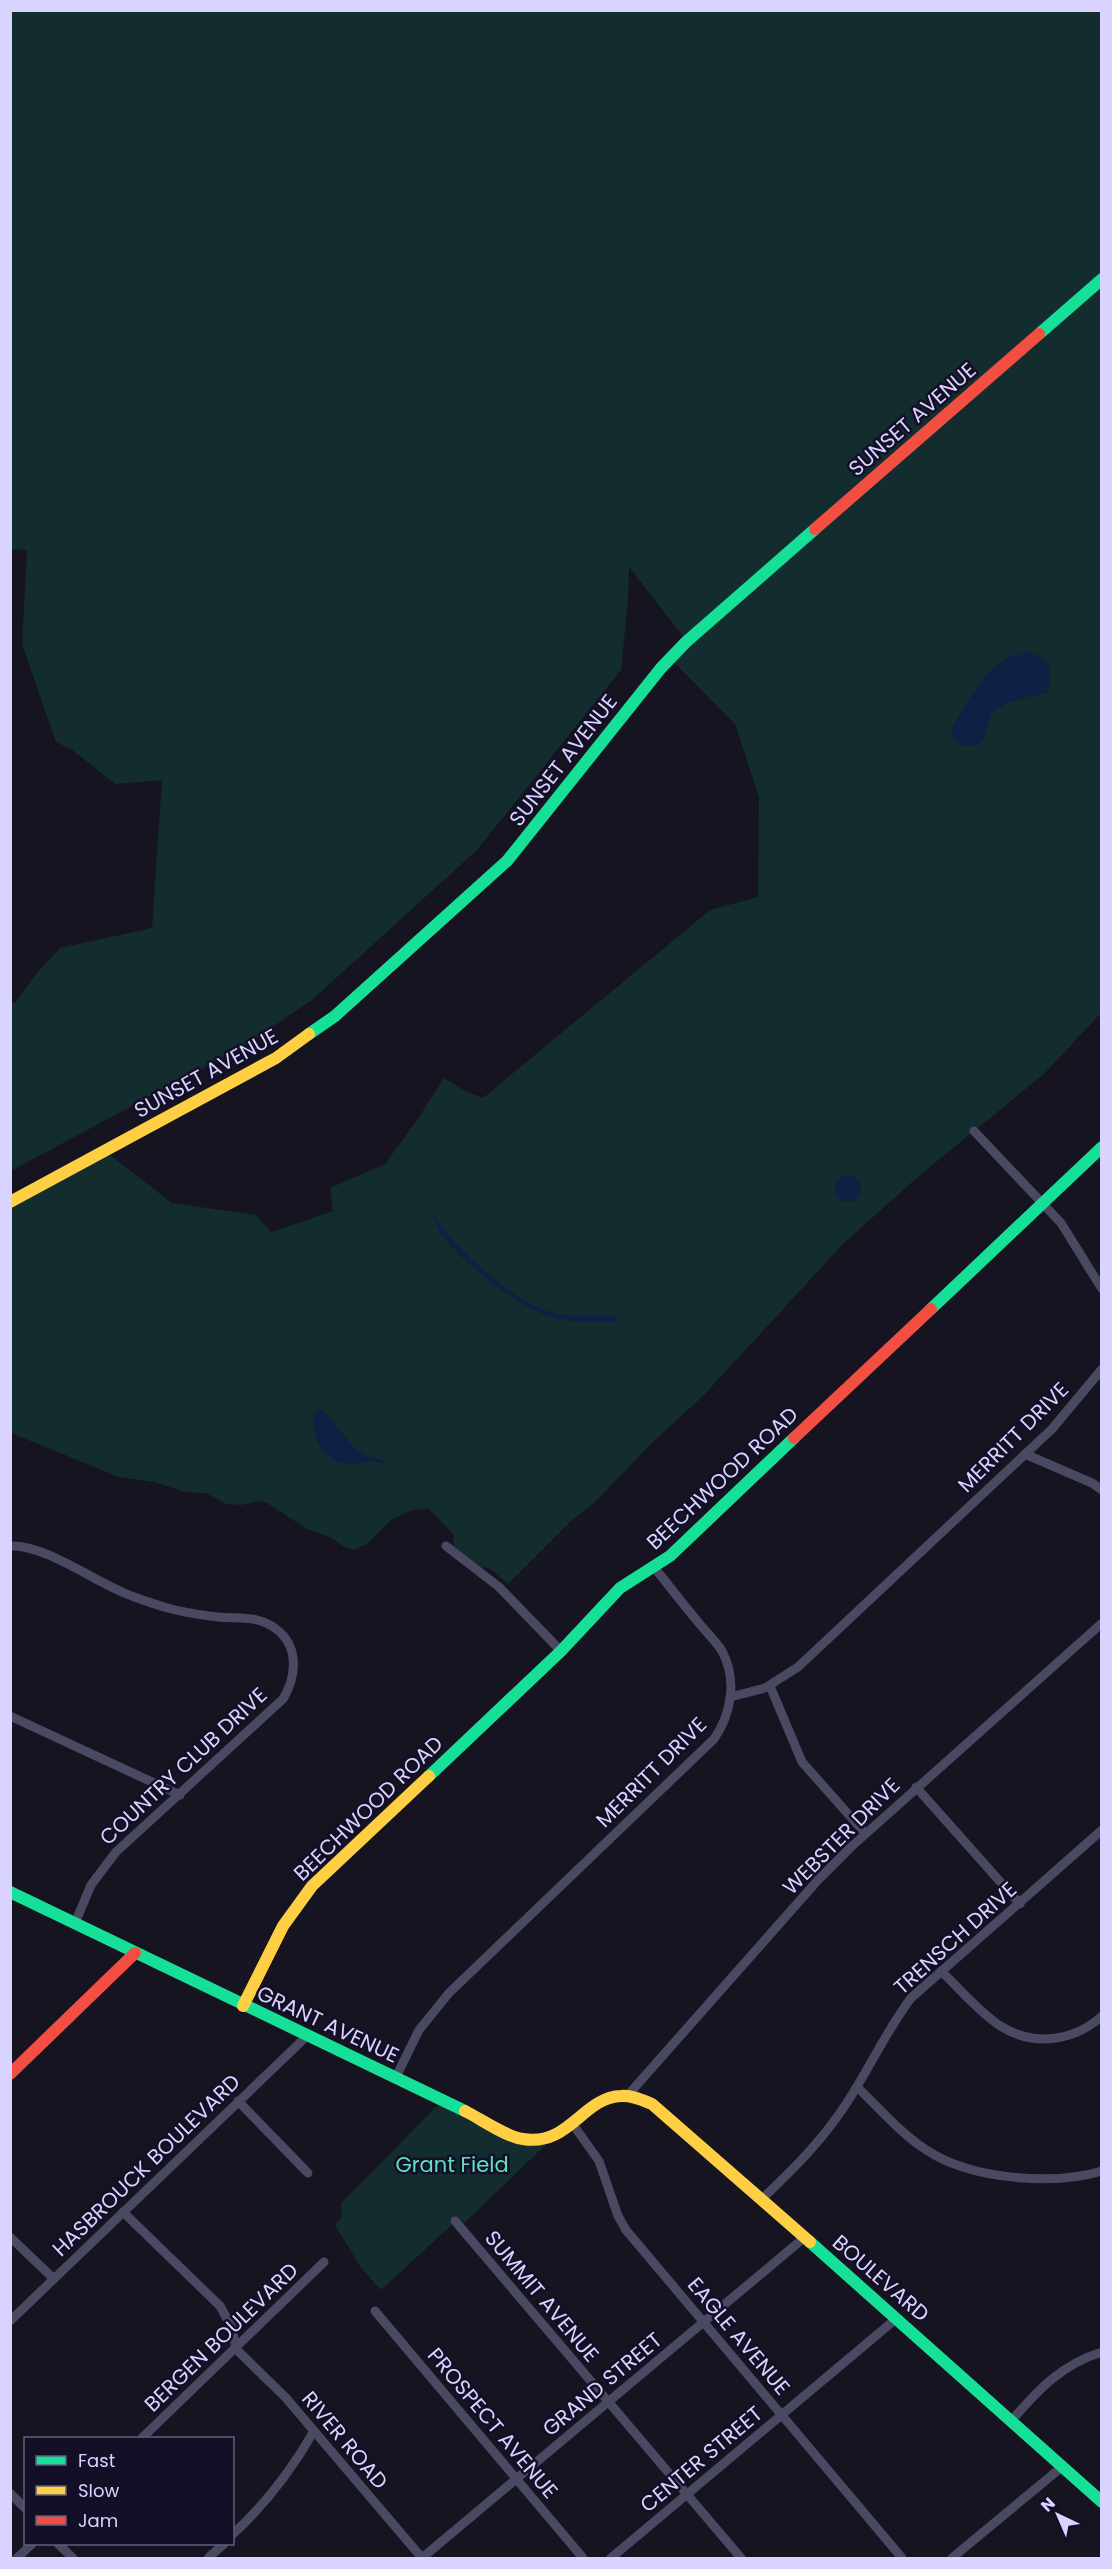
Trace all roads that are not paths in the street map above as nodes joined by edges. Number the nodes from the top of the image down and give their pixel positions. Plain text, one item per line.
1 (1101, 279) edge
2 (974, 1131) dead end
3 (1101, 1147) edge
4 (10, 1202) edge
5 (1042, 1203) junction
6 (1101, 1289) edge
7 (1101, 1369) edge
8 (1025, 1454) junction
9 (1101, 1490) edge
10 (10, 1546) edge
11 (446, 1546) dead end
12 (654, 1567) junction
13 (1101, 1623) edge
14 (561, 1651) junction
15 (770, 1686) junction
16 (730, 1696) junction
17 (10, 1716) edge
18 (916, 1787) junction
19 (180, 1795) junction
20 (1101, 1830) edge
21 (865, 1833) junction
22 (10, 1892) edge
23 (1020, 1904) junction
24 (75, 1923) junction
25 (135, 1953) junction
26 (941, 1971) junction
27 (243, 2006) junction
28 (1101, 2016) edge
29 (306, 2036) junction
30 (10, 2074) edge
31 (396, 2077) junction
32 (856, 2087) junction
33 (628, 2095) junction
34 (238, 2101) junction
35 (572, 2123) junction
36 (1101, 2171) edge
37 (308, 2173) dead end
38 (762, 2199) junction
39 (123, 2212) junction
40 (455, 2221) dead end
41 (10, 2237) edge
42 (805, 2237) junction
43 (324, 2262) dead end
44 (54, 2279) junction
45 (375, 2311) dead end
46 (897, 2318) junction
47 (10, 2320) edge
48 (703, 2322) junction
49 (236, 2349) junction
50 (1101, 2352) edge
51 (609, 2401) junction
52 (782, 2415) junction
53 (1012, 2420) junction
54 (314, 2431) junction
55 (144, 2437) edge
56 (1063, 2466) junction
57 (516, 2479) junction
58 (10, 2493) edge
59 (687, 2494) junction
60 (1101, 2502) edge
61 (24, 2507) edge
62 (234, 2533) edge
63 (31, 2545) edge
64 (59, 2545) edge
65 (223, 2545) edge
66 (16, 2559) edge
67 (73, 2559) edge
68 (208, 2559) edge
69 (422, 2559) edge
70 (583, 2559) edge
71 (611, 2559) edge
72 (741, 2559) edge
73 (902, 2559) edge
74 (952, 2559) edge

1 - 4 street, SUNSET AVENUE
2 - 5 street
3 - 5 street, BEECHWOOD ROAD
5 - 6 street
5 - 12 street, BEECHWOOD ROAD
7 - 8 street, MERRITT DRIVE
8 - 9 street
8 - 15 street, MERRITT DRIVE
10 - 19 street, COUNTRY CLUB DRIVE
11 - 14 street
12 - 14 street, BEECHWOOD ROAD
12 - 16 street
13 - 18 street, WEBSTER DRIVE
14 - 27 street, BEECHWOOD ROAD
15 - 16 street, MERRITT DRIVE
15 - 21 street
16 - 31 street, MERRITT DRIVE
17 - 19 street
18 - 21 street, WEBSTER DRIVE
18 - 23 street
19 - 24 street, COUNTRY CLUB DRIVE
20 - 23 street, TRENSCH DRIVE
21 - 33 street, WEBSTER DRIVE
22 - 24 street, GRANT AVENUE
23 - 26 street, TRENSCH DRIVE
24 - 25 street, GRANT AVENUE
25 - 27 street, GRANT AVENUE
25 - 30 street
26 - 28 street
26 - 32 street, TRENSCH DRIVE
27 - 29 street, GRANT AVENUE
29 - 31 street, GRANT AVENUE
29 - 34 street, HASBROUCK BOULEVARD
31 - 35 street, GRANT AVENUE
32 - 36 street
32 - 38 street, TRENSCH DRIVE
33 - 35 street, GRANT AVENUE
33 - 38 street, BOULEVARD
34 - 37 street
34 - 39 street, HASBROUCK BOULEVARD
35 - 48 street, EAGLE AVENUE
38 - 42 street, BOULEVARD
39 - 44 street, HASBROUCK BOULEVARD
39 - 49 street
40 - 51 street, SUMMIT AVENUE
41 - 44 street
42 - 46 street, BOULEVARD
42 - 48 street, GRAND STREET
43 - 49 street, BERGEN BOULEVARD
44 - 47 street, HASBROUCK BOULEVARD
45 - 57 street, PROSPECT AVENUE
46 - 52 street, CENTER STREET
46 - 53 street, BOULEVARD
48 - 51 street, GRAND STREET
48 - 52 street, EAGLE AVENUE
49 - 54 street, RIVER ROAD
49 - 55 street, BERGEN BOULEVARD
50 - 53 street
51 - 57 street, GRAND STREET
51 - 59 street, SUMMIT AVENUE
52 - 59 street, CENTER STREET
52 - 73 street, EAGLE AVENUE
53 - 56 street, BOULEVARD
54 - 62 street
54 - 69 street, RIVER ROAD
56 - 60 street, BOULEVARD
56 - 74 street
57 - 69 street, GRAND STREET
57 - 70 street, PROSPECT AVENUE
58 - 61 street
59 - 71 street, CENTER STREET
59 - 72 street, SUMMIT AVENUE
63 - 66 street
64 - 67 street
65 - 68 street

